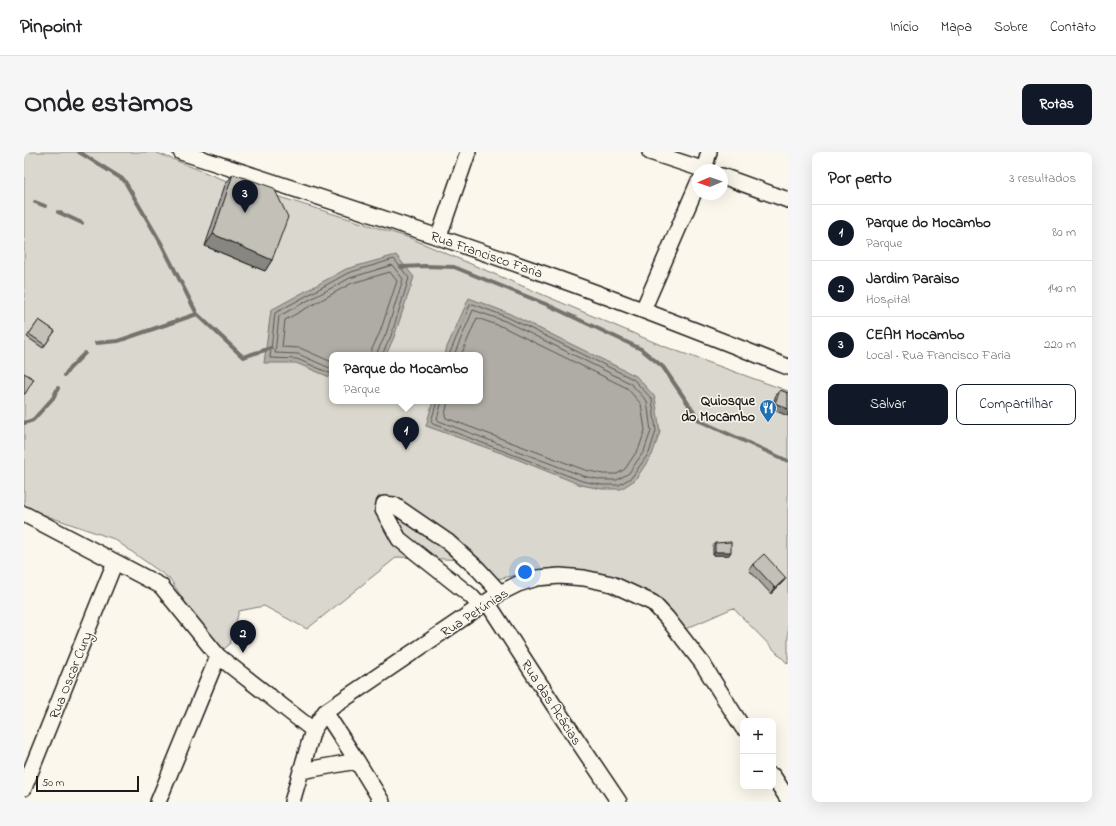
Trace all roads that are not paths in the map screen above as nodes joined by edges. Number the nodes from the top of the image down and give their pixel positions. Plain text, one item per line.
1 (181, 152) edge
2 (468, 152) edge
3 (650, 152) edge
4 (709, 152) edge
5 (706, 164) edge
6 (692, 166) edge
7 (728, 178) edge
8 (692, 197) edge
9 (788, 200) edge
10 (439, 236) junction
11 (643, 310) junction
12 (788, 367) edge
13 (24, 514) edge
14 (115, 562) junction
15 (500, 593) junction
16 (484, 604) junction
17 (218, 656) junction
18 (325, 712) junction
19 (740, 723) edge
20 (313, 730) junction
21 (357, 761) junction
22 (301, 771) junction
23 (776, 781) edge
24 (24, 788) edge
25 (788, 799) edge
26 (158, 802) edge
27 (292, 802) edge
28 (382, 802) edge
29 (619, 802) edge

1 - 10 street, Rua Francisco Faria
2 - 10 street
3 - 6 street
4 - 5 street
7 - 9 street
8 - 11 street
10 - 11 street, Rua Francisco Faria
11 - 12 street, Rua Francisco Faria
13 - 14 street
14 - 17 street
14 - 24 street, Rua Oscar Cury
15 - 16 street, Rua Petúnias
15 - 16 street, Rua das Acácias
15 - 19 street, Rua Petúnias
16 - 18 street, Rua Petúnias
16 - 29 street, Rua das Acácias
17 - 20 street
17 - 26 street
18 - 20 street, Rua Petúnias
18 - 21 street
20 - 22 street, Rua Petúnias
21 - 22 street
21 - 28 street
22 - 27 street, Rua Petúnias
23 - 25 street

